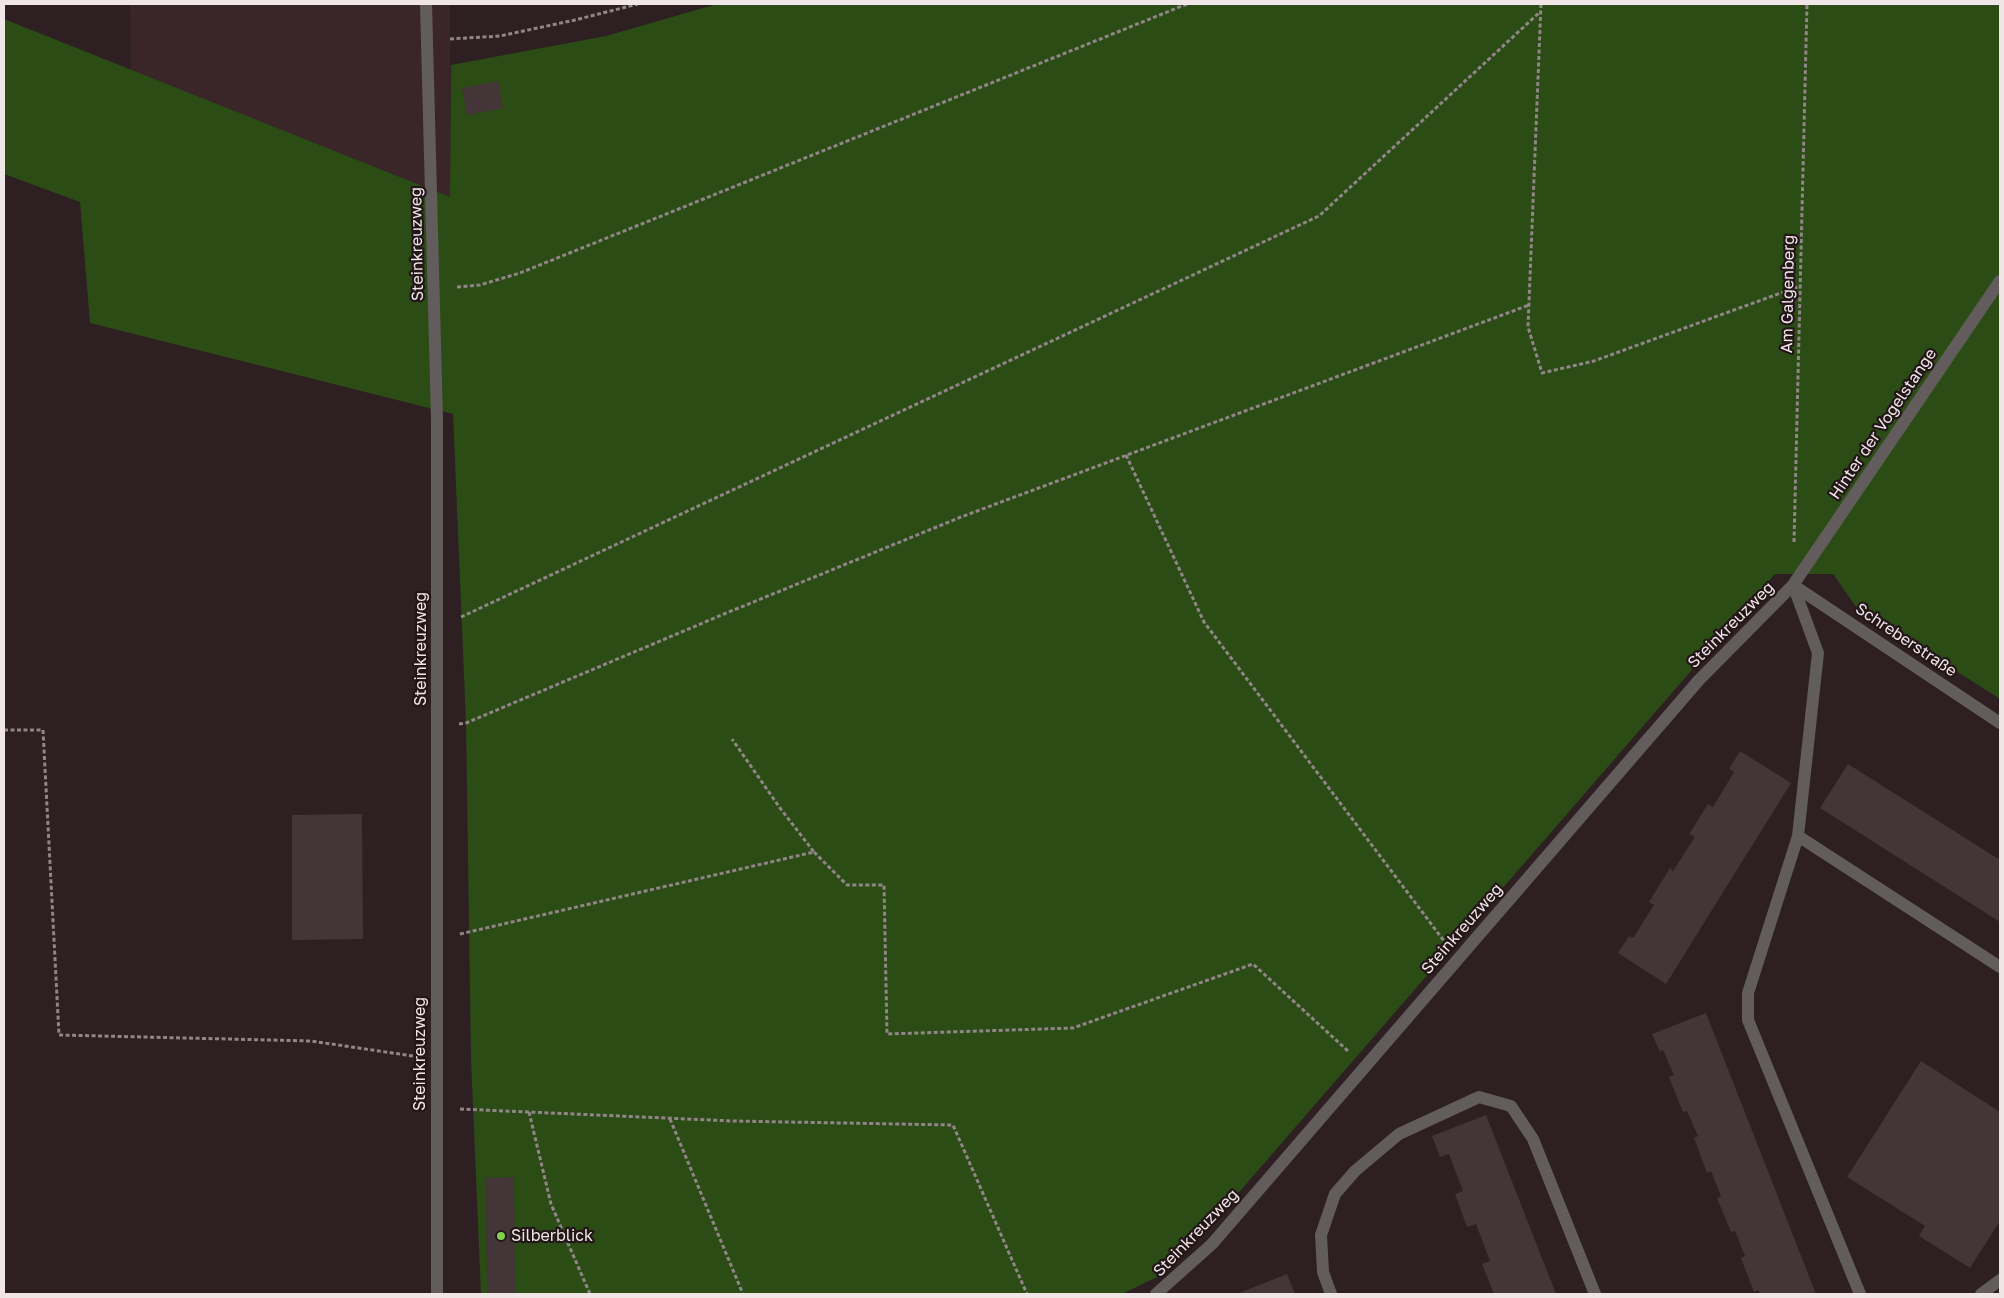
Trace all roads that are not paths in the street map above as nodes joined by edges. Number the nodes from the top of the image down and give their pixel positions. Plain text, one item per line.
1 (426, 4) edge
2 (2000, 281) edge
3 (1793, 585) junction
4 (2000, 723) edge
5 (1798, 836) junction
6 (2000, 968) edge
7 (2000, 1280) edge
8 (437, 1294) edge
9 (1156, 1294) edge
10 (1331, 1294) edge
11 (1594, 1294) edge
12 (1860, 1294) edge
13 (1981, 1294) edge

1 - 8 street, Steinkreuzweg
2 - 3 street, Hinter der Vogelstange
3 - 4 street, Schreberstraße
3 - 5 street
3 - 9 street, Steinkreuzweg
5 - 6 street
5 - 12 street
7 - 13 street
10 - 11 street

